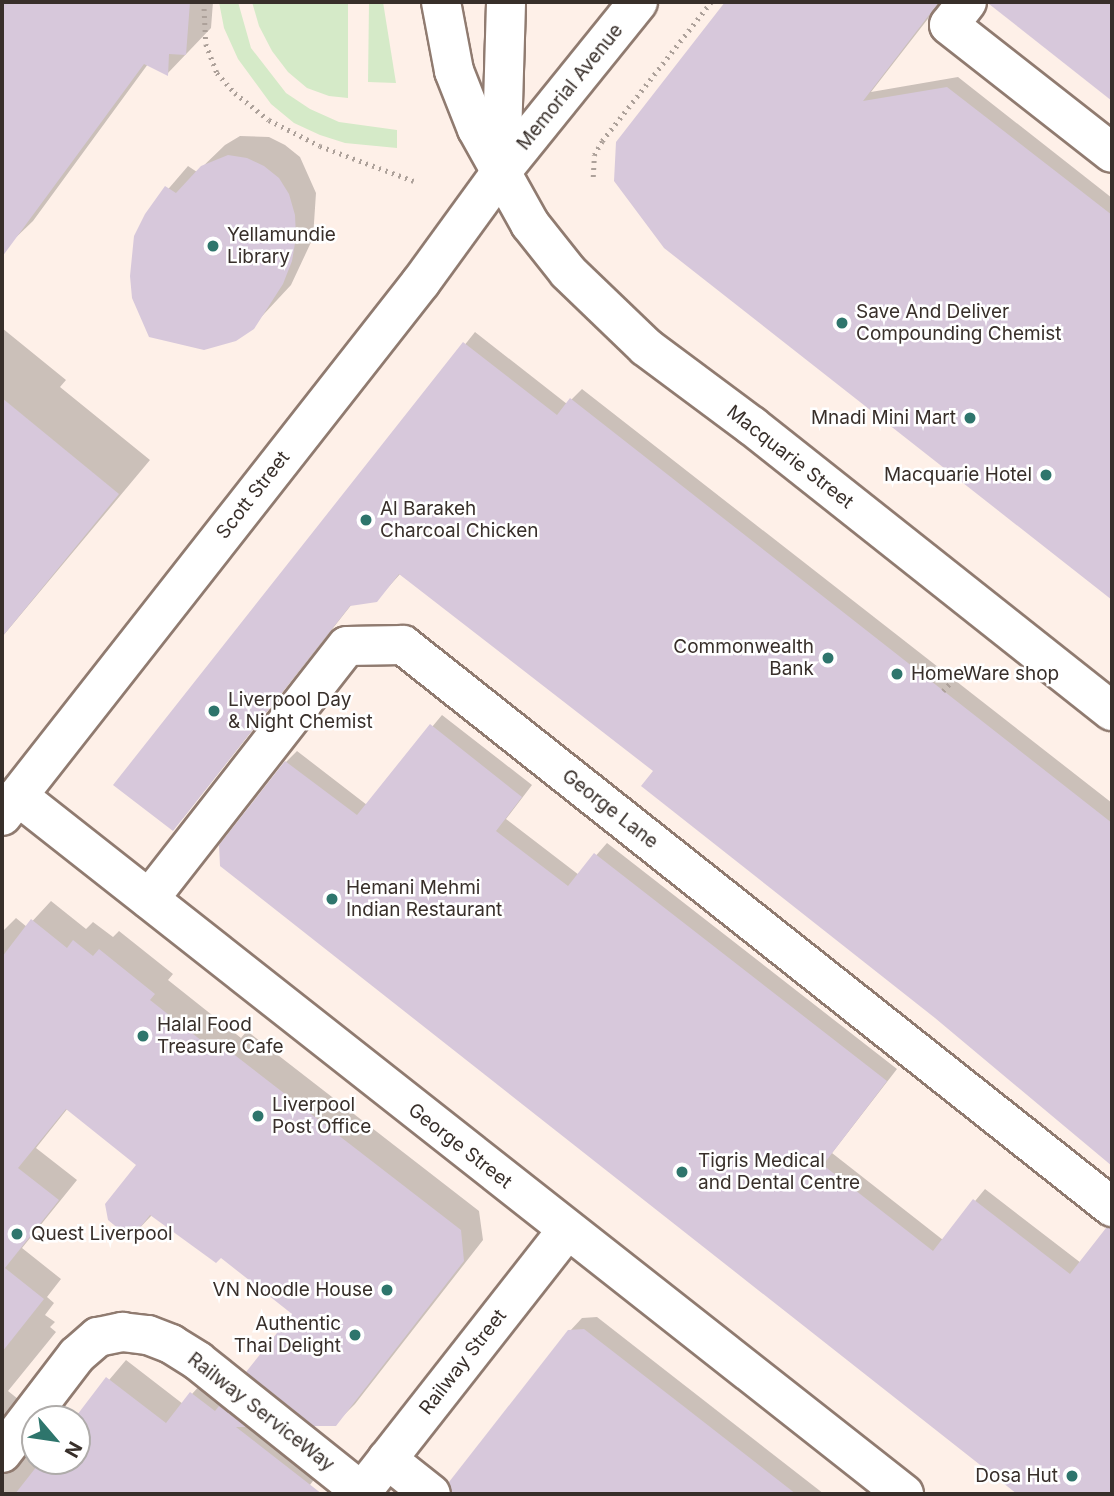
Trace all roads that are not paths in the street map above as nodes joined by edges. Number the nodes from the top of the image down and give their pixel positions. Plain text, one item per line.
1 (441, 2) edge
2 (506, 2) edge
3 (638, 2) edge
4 (967, 2) edge
5 (1112, 153) edge
6 (501, 172) junction
7 (1112, 711) edge
8 (10, 806) edge
9 (149, 899) junction
10 (1112, 1207) edge
11 (567, 1230) junction
12 (2, 1453) edge
13 (387, 1459) junction
14 (361, 1493) edge
15 (431, 1494) edge
16 (904, 1494) edge

1 - 6 street, Macquarie Street
2 - 6 street
3 - 6 street, Memorial Avenue
4 - 5 street
6 - 7 street, Macquarie Street
6 - 8 street, Scott Street
8 - 9 street, George Street
9 - 10 street, George Lane
9 - 11 street, George Street
11 - 13 street, Railway Street
11 - 16 street, George Street
12 - 14 street, Railway ServiceWay
13 - 14 street, Railway Street
13 - 15 street

